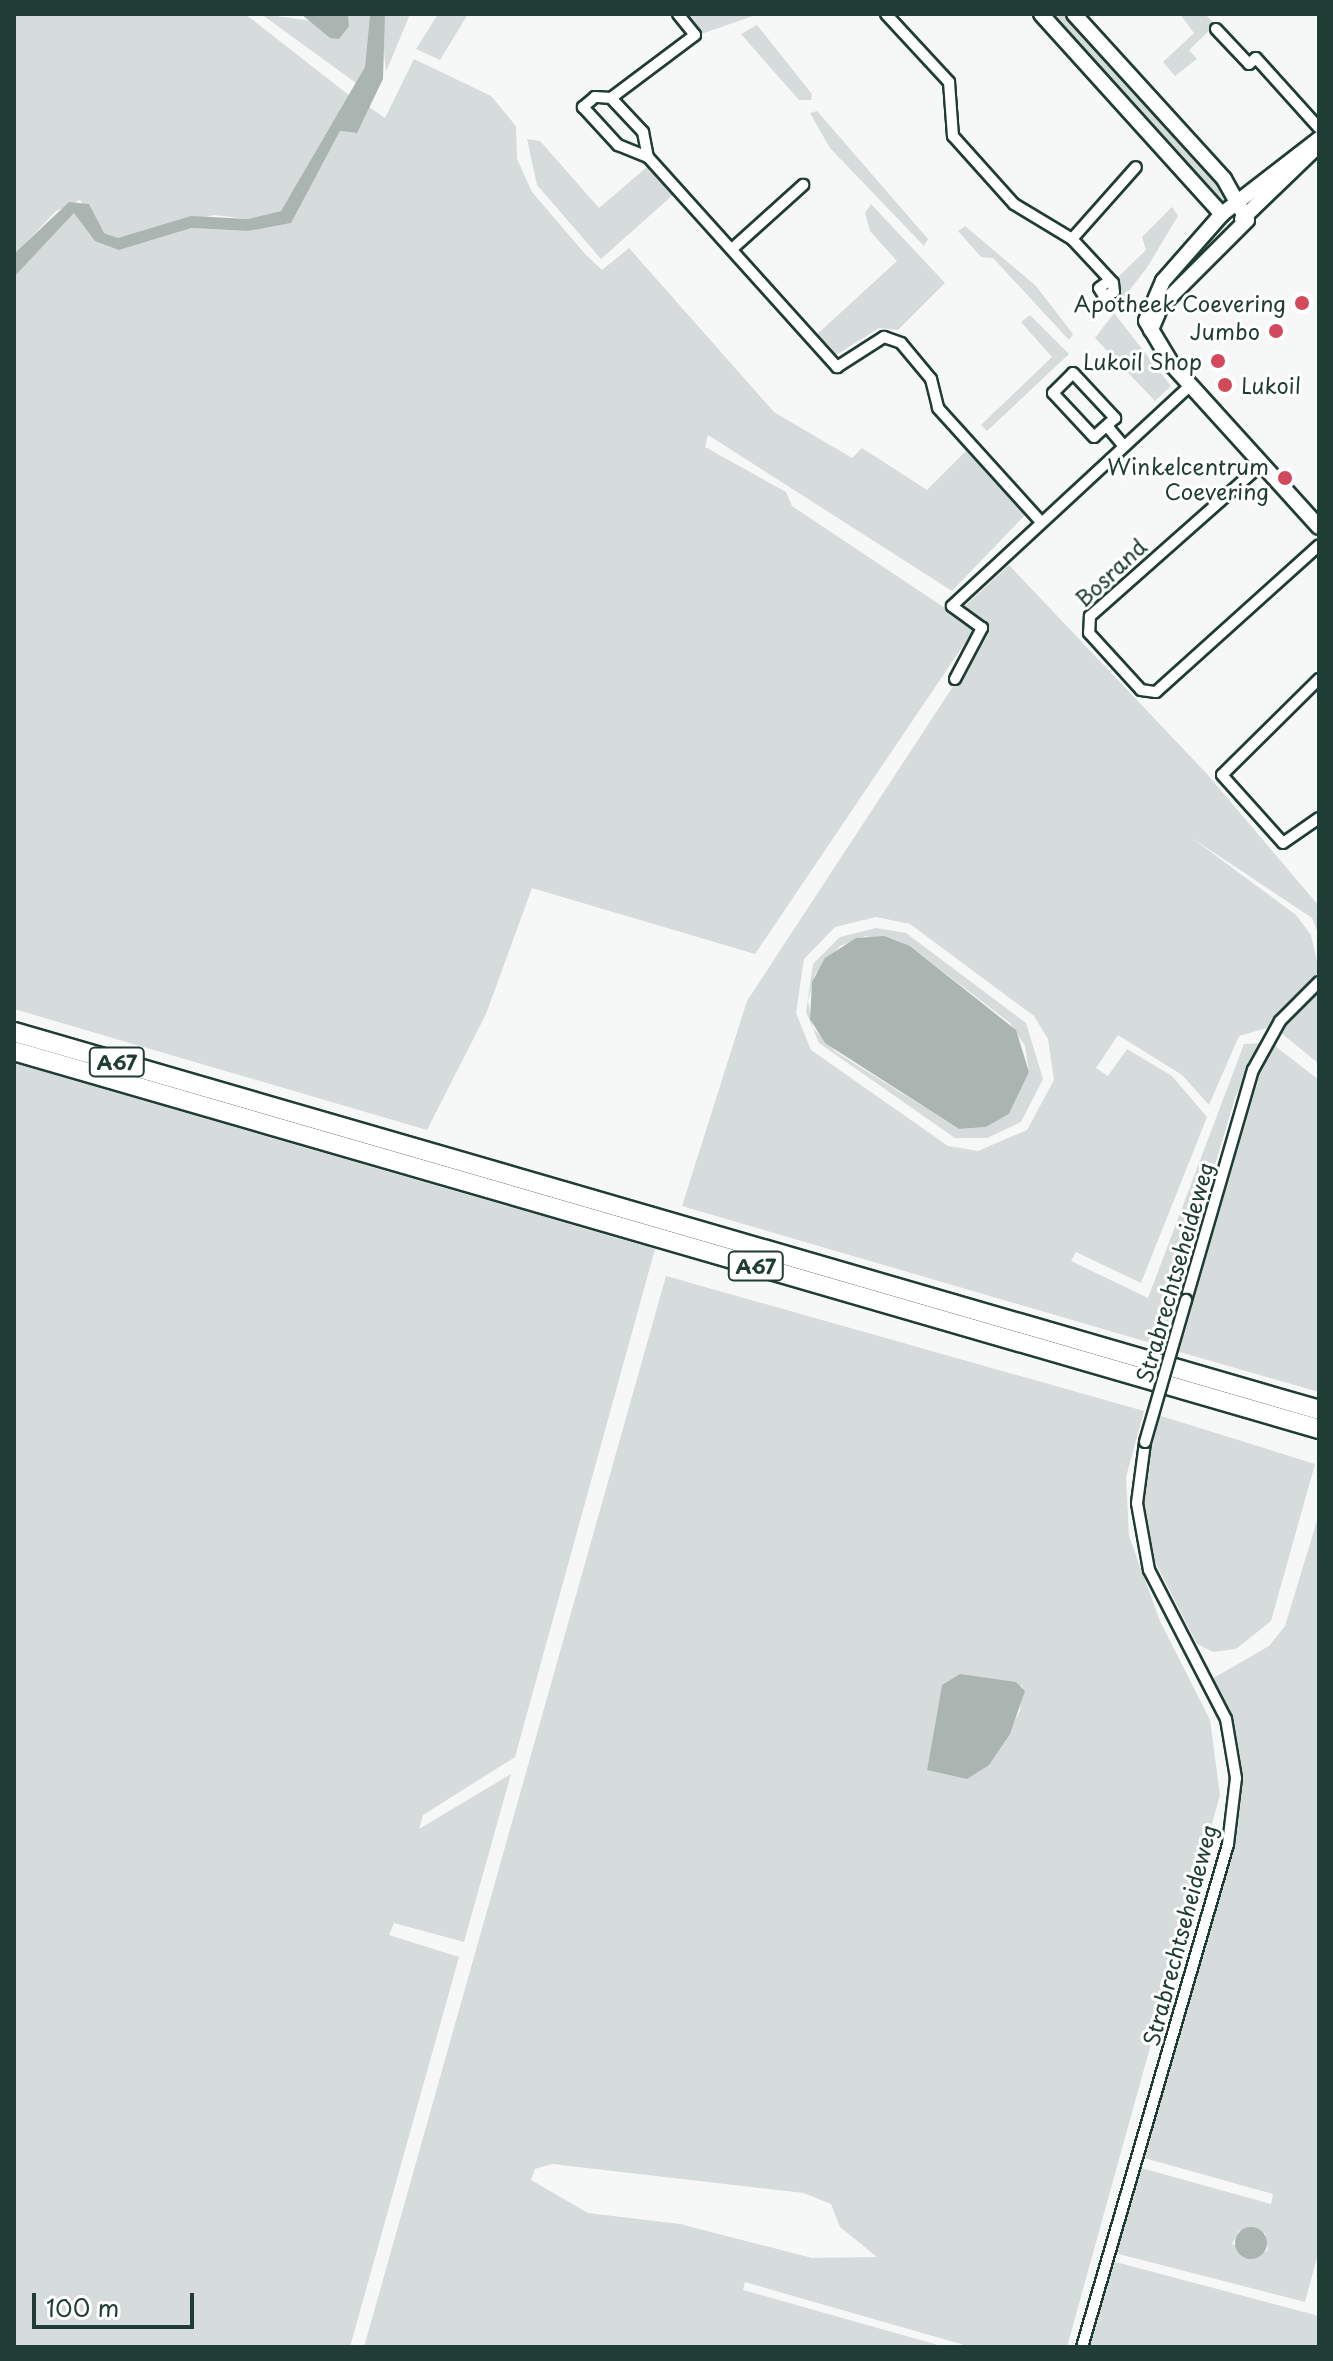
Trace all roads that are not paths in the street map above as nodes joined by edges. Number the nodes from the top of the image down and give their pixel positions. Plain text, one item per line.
1 (678, 14) edge
2 (886, 14) edge
3 (1041, 14) edge
4 (1074, 14) edge
5 (1216, 29) dead end
6 (611, 98) junction
7 (1319, 128) edge
8 (1319, 139) edge
9 (1319, 145) edge
10 (648, 157) junction
11 (1136, 167) dead end
12 (803, 185) dead end
13 (1240, 199) junction
14 (1222, 214) junction
15 (1247, 220) junction
16 (1072, 239) junction
17 (732, 249) junction
18 (1109, 281) dead end
19 (1151, 330) junction
20 (1191, 385) junction
21 (1107, 426) junction
22 (1124, 446) junction
23 (1262, 464) junction
24 (1041, 522) junction
25 (1319, 527) edge
26 (1319, 545) edge
27 (955, 679) dead end
28 (1319, 679) edge
29 (1319, 818) edge
30 (1319, 982) edge
31 (14, 1032) edge
32 (14, 1051) edge
33 (1319, 1410) edge
34 (1319, 1429) edge
35 (1082, 2347) edge

1 - 6 street
2 - 16 street
3 - 14 street
4 - 13 street
5 - 7 street
6 - 10 street
6 - 10 street
8 - 13 street
9 - 15 street
10 - 17 street
11 - 16 street
12 - 17 street
13 - 14 street
13 - 15 street
14 - 15 street
14 - 19 street
15 - 19 street
16 - 18 street
17 - 24 street
19 - 20 street
20 - 22 street
20 - 23 street
21 - 21 street
21 - 22 street
22 - 24 street
23 - 25 street
23 - 26 street, Bosrand
24 - 27 street
28 - 29 street
30 - 35 street, Strabrechtseheideweg, bridge
31 - 33 highway, A67
32 - 34 highway, A67

